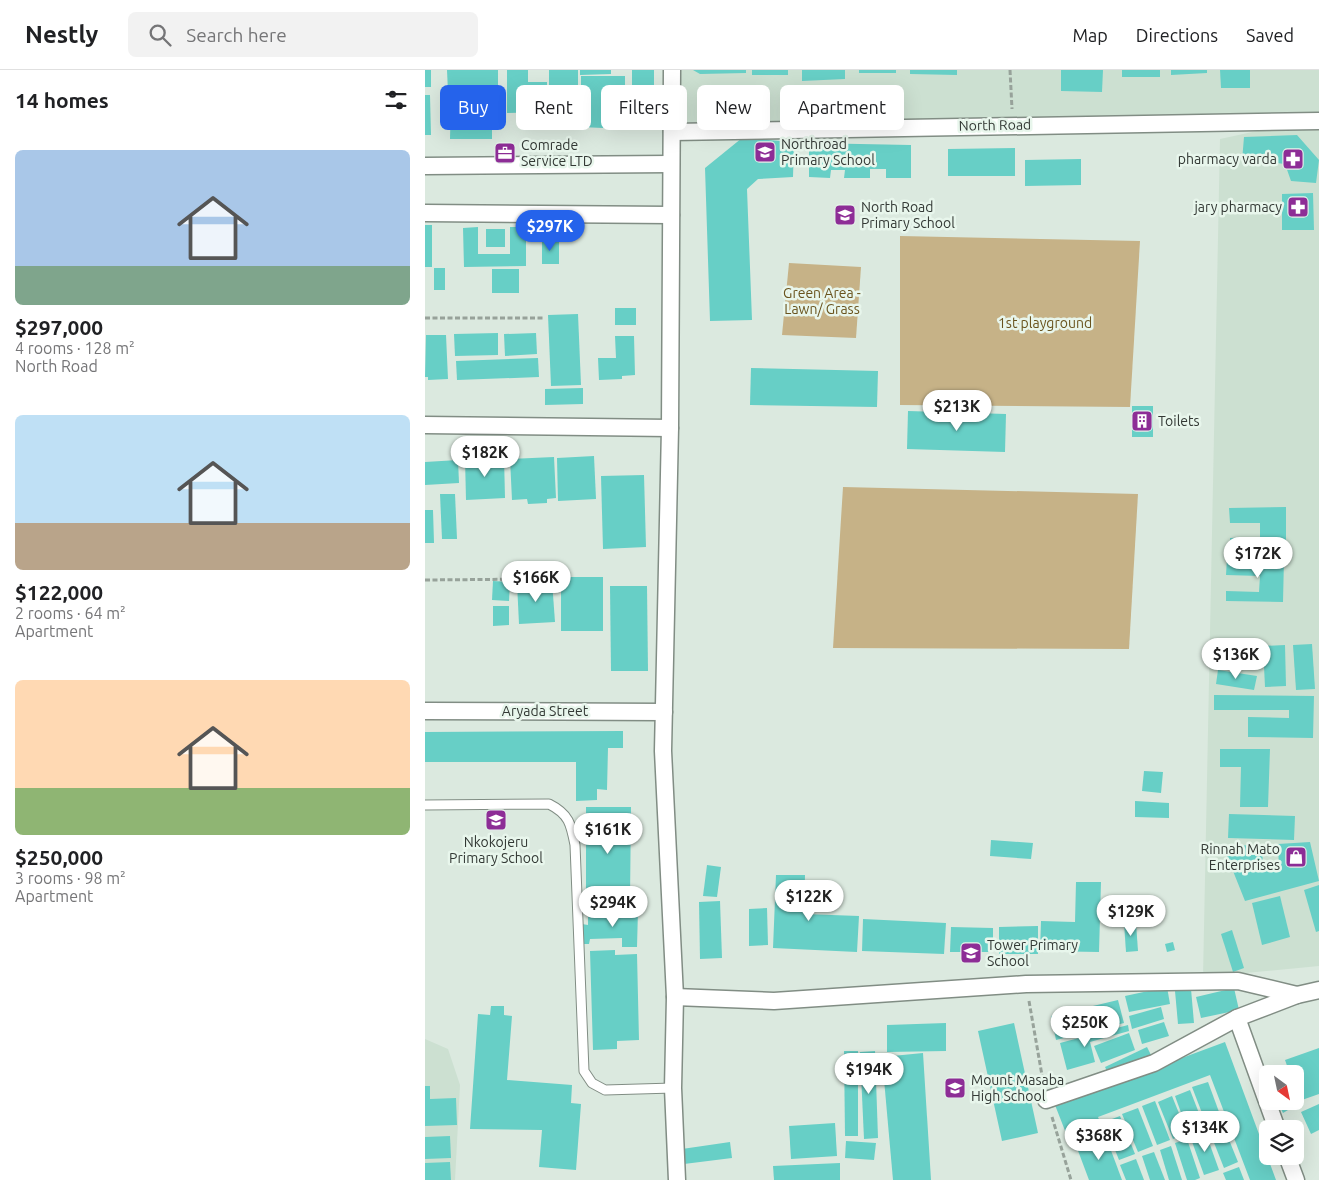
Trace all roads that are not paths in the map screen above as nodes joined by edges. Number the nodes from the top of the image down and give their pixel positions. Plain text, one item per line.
1 (672, 70) edge
2 (1319, 121) edge
3 (672, 132) junction
4 (671, 164) junction
5 (425, 166) edge
6 (425, 213) edge
7 (671, 215) junction
8 (425, 425) edge
9 (670, 428) junction
10 (425, 711) edge
11 (664, 712) junction
12 (425, 805) edge
13 (1319, 990) edge
14 (1297, 995) junction
15 (675, 996) junction
16 (1237, 1018) junction
17 (673, 1088) junction
18 (1047, 1100) dead end
19 (1274, 1120) edge
20 (1290, 1165) edge
21 (677, 1180) edge
22 (1296, 1180) edge

1 - 3 street
2 - 3 street, North Road
3 - 4 street
4 - 5 street
4 - 7 street
6 - 7 street
7 - 9 street
8 - 9 street
9 - 11 street
10 - 11 street, Aryada Street
11 - 15 street
12 - 17 lane
13 - 14 street
14 - 15 street
14 - 16 street
15 - 17 street
16 - 18 street
16 - 19 street
17 - 21 street
20 - 22 street

